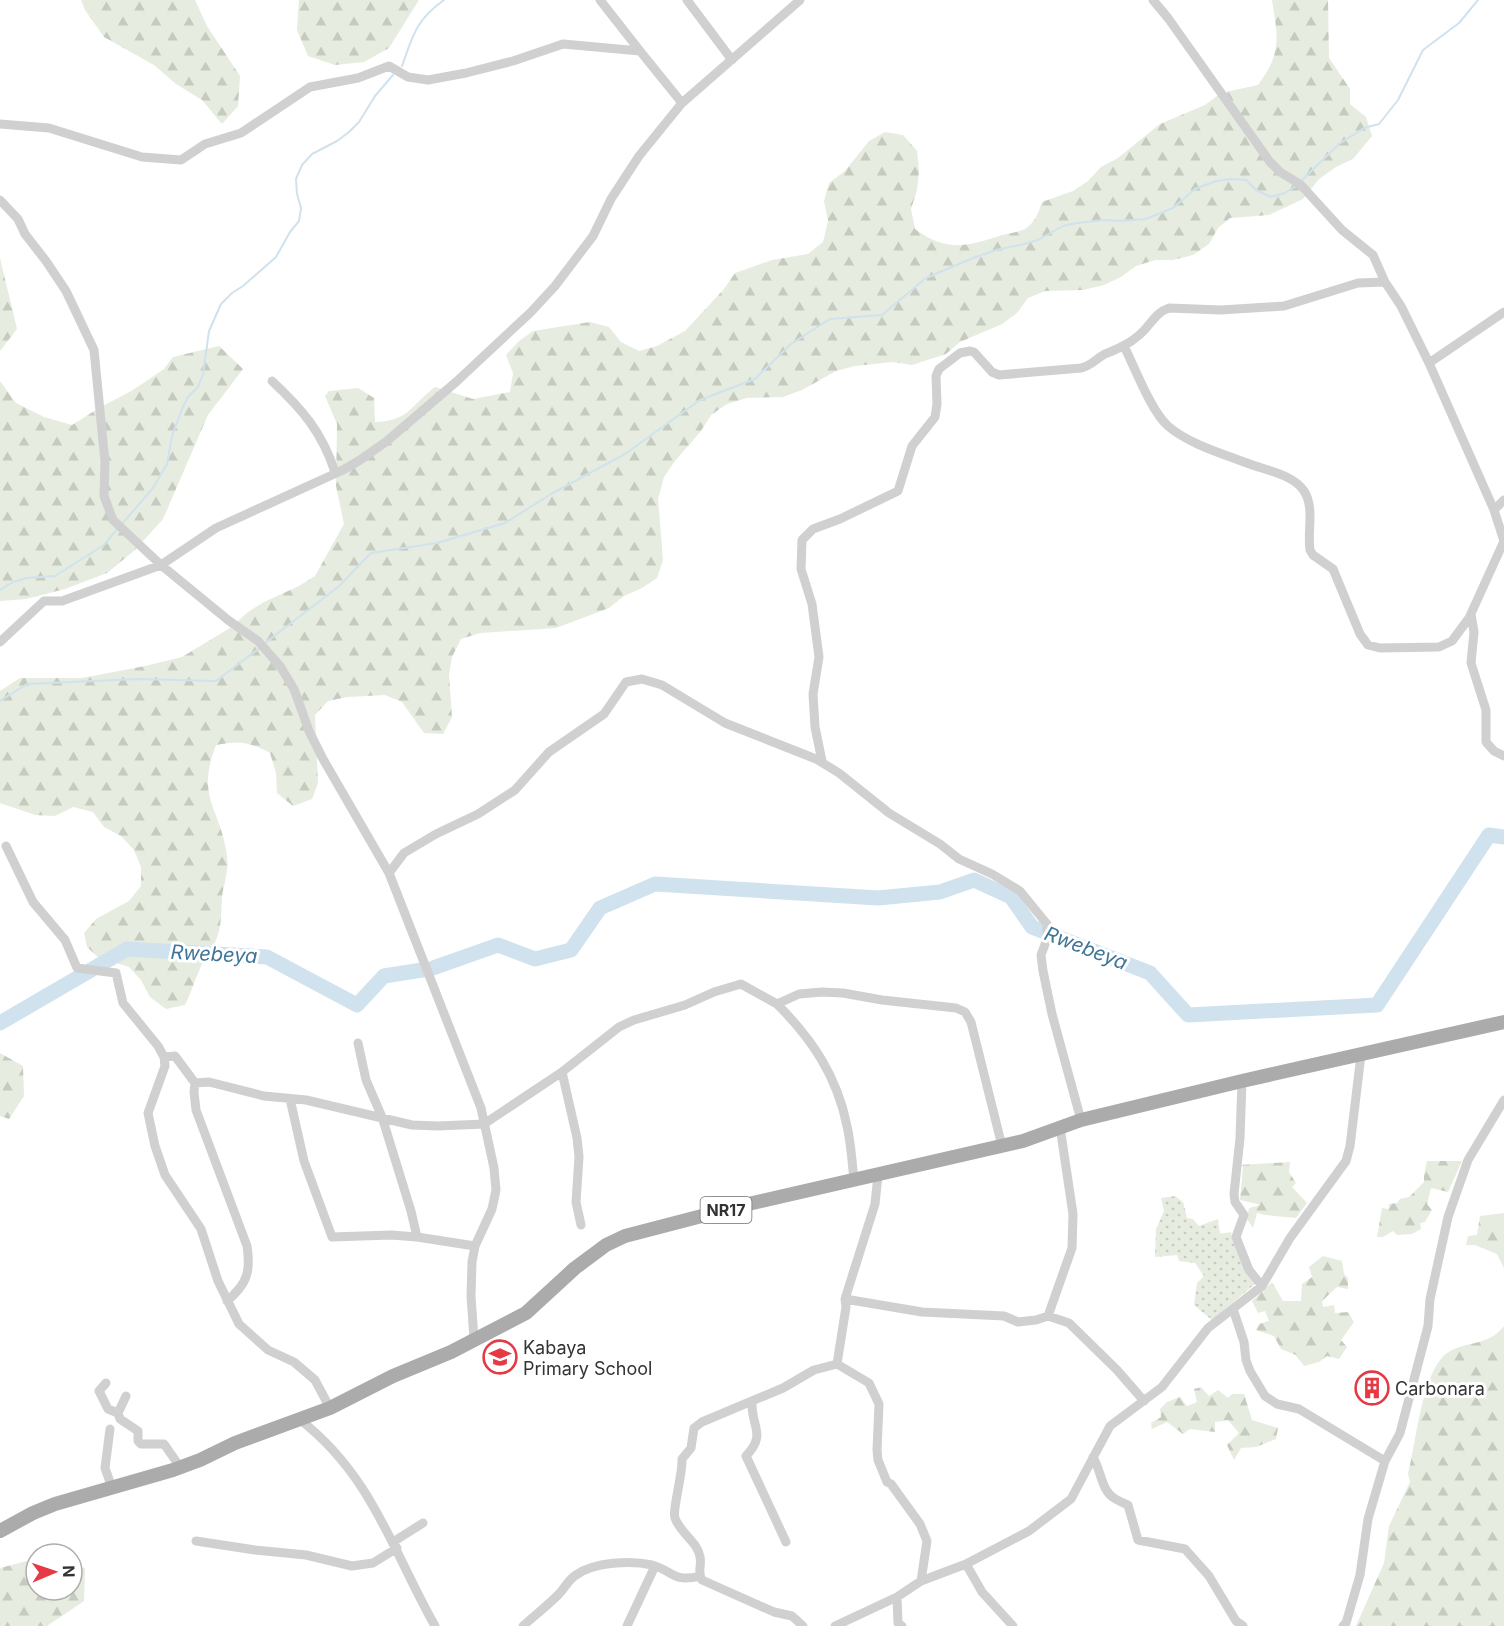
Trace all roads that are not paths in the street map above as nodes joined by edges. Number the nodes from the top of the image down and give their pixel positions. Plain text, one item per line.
1 (600, 0) edge
2 (687, 0) edge
3 (1154, 0) edge
4 (794, 2) edge
5 (640, 51) junction
6 (732, 60) junction
7 (682, 103) junction
8 (0, 124) edge
9 (0, 200) edge
10 (1385, 282) junction
11 (1504, 312) edge
12 (1124, 346) junction
13 (1430, 363) junction
14 (272, 381) dead end
15 (335, 472) junction
16 (1504, 500) edge
17 (1494, 510) junction
18 (1504, 541) edge
19 (161, 565) junction
20 (1472, 614) junction
21 (0, 642) edge
22 (1504, 756) edge
23 (822, 761) junction
24 (6, 846) dead end
25 (389, 873) junction
26 (777, 1004) junction
27 (1504, 1022) edge
28 (358, 1043) dead end
29 (1361, 1055) junction
30 (164, 1057) junction
31 (562, 1072) junction
32 (1242, 1081) junction
33 (195, 1083) junction
34 (290, 1099) junction
35 (1504, 1100) edge
36 (382, 1117) junction
37 (1081, 1120) junction
38 (484, 1124) junction
39 (1060, 1127) junction
40 (1002, 1146) junction
41 (878, 1175) junction
42 (854, 1180) junction
43 (581, 1225) dead end
44 (417, 1237) junction
45 (475, 1246) junction
46 (1262, 1286) junction
47 (845, 1299) junction
48 (227, 1301) junction
49 (1233, 1309) junction
50 (1048, 1316) junction
51 (474, 1339) junction
52 (837, 1365) junction
53 (106, 1383) dead end
54 (126, 1396) dead end
55 (1144, 1401) junction
56 (752, 1402) junction
57 (330, 1408) junction
58 (118, 1413) junction
59 (299, 1419) junction
60 (110, 1429) dead end
61 (1093, 1457) junction
62 (1385, 1461) junction
63 (180, 1467) junction
64 (112, 1488) junction
65 (423, 1523) dead end
66 (0, 1531) edge
67 (195, 1541) dead end
68 (786, 1542) dead end
69 (395, 1545) junction
70 (966, 1564) junction
71 (655, 1566) junction
72 (700, 1576) junction
73 (921, 1581) junction
74 (897, 1597) junction
75 (435, 1626) edge
76 (523, 1626) edge
77 (627, 1626) edge
78 (802, 1626) edge
79 (835, 1626) edge
80 (902, 1626) edge
81 (1013, 1626) edge
82 (1243, 1626) edge
83 (1343, 1626) edge

1 - 5 street
2 - 6 street
3 - 10 street
4 - 6 street
5 - 7 street
5 - 8 street
6 - 7 street
7 - 15 street
9 - 19 street
10 - 12 street
10 - 13 street
11 - 13 street
12 - 20 street
12 - 23 street
13 - 17 street
14 - 15 street
15 - 19 street
16 - 17 street
17 - 18 street
18 - 20 street
19 - 21 street
19 - 25 street
20 - 22 street
23 - 25 street
23 - 37 street
24 - 30 street
25 - 38 street
26 - 31 street
26 - 40 street
26 - 42 street
27 - 29 main road, NR17
28 - 36 street
29 - 32 main road, NR17
29 - 46 street
30 - 33 street
30 - 48 street
31 - 38 street
31 - 43 street
32 - 37 main road, NR17
32 - 46 street
33 - 34 street
33 - 48 street
34 - 36 street
34 - 44 street
35 - 62 street
36 - 38 street
36 - 44 street
37 - 39 main road, NR17
38 - 45 street
39 - 40 main road, NR17
39 - 50 street
40 - 41 main road, NR17
41 - 42 main road, NR17
41 - 47 street
42 - 51 main road, NR17
44 - 45 street
45 - 51 street
46 - 49 street
47 - 50 street
47 - 52 street
48 - 57 street
49 - 55 street
49 - 62 street
50 - 55 street
51 - 57 main road, NR17
52 - 56 street
52 - 73 street
53 - 58 street
54 - 58 street
55 - 61 street
56 - 68 street
56 - 72 street
57 - 59 main road, NR17
58 - 63 street
59 - 63 main road, NR17
59 - 69 street
60 - 64 street
61 - 70 street
61 - 82 street
62 - 83 street
63 - 64 main road, NR17
64 - 66 main road, NR17
65 - 69 street
67 - 69 street
69 - 75 street
70 - 73 street
70 - 81 street
71 - 72 street
71 - 76 street
71 - 77 street
72 - 78 street
73 - 74 street
74 - 79 street
74 - 80 street

